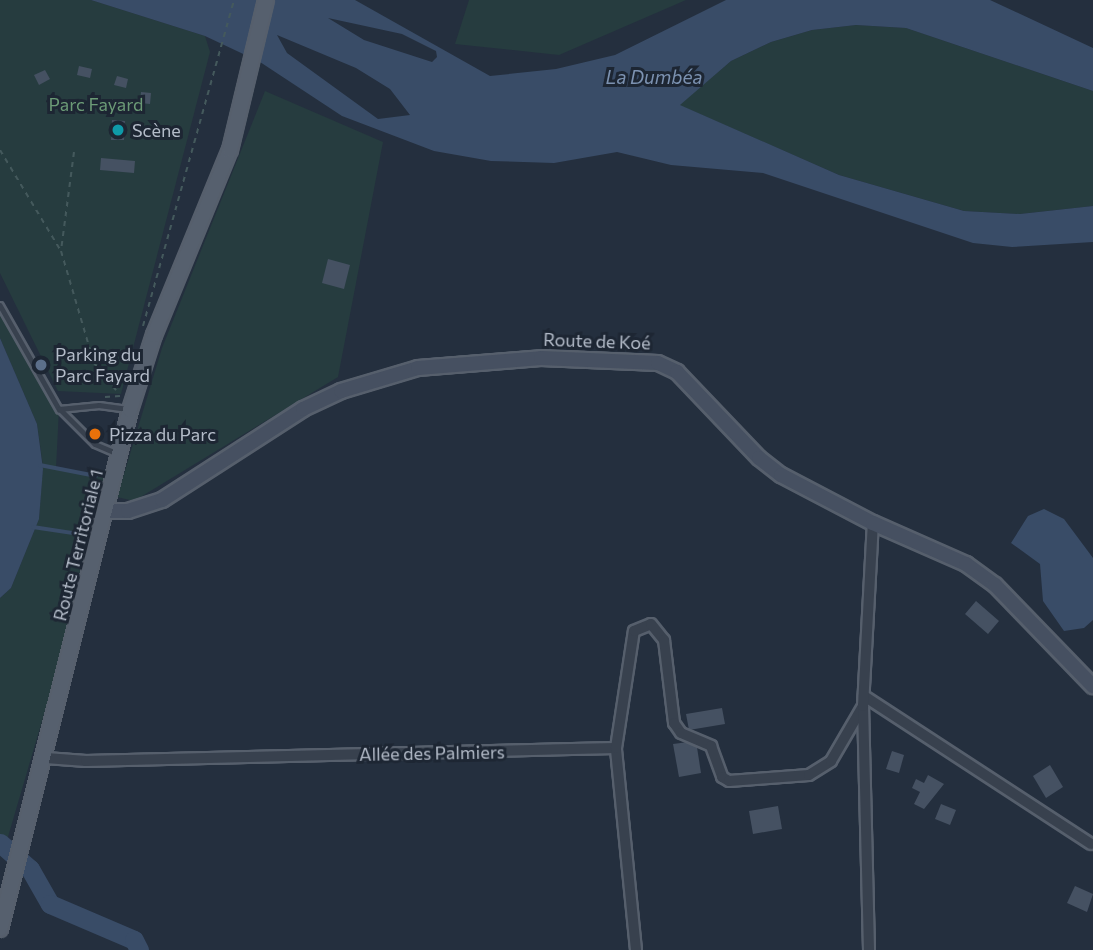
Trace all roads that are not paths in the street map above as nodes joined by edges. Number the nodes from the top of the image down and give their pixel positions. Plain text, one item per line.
1 (266, 0) edge
2 (0, 305) edge
3 (59, 409) junction
4 (130, 410) junction
5 (120, 454) junction
6 (106, 511) junction
7 (873, 523) junction
8 (1093, 686) edge
9 (863, 701) junction
10 (616, 748) junction
11 (46, 758) junction
12 (1091, 844) dead end
13 (0, 929) edge
14 (636, 950) edge
15 (869, 950) edge

1 - 4 main road, Route Territoriale 1
2 - 3 lane
3 - 4 lane
3 - 5 lane
4 - 5 main road, Route Territoriale 1
5 - 6 main road, Route Territoriale 1
6 - 7 street, Route de Koé
6 - 11 main road, Route Territoriale 1
7 - 8 street, Route de Koé
7 - 9 street
9 - 10 street
9 - 12 street
9 - 15 street
10 - 11 street, Allée des Palmiers
10 - 14 street
11 - 13 main road, Route Territoriale 1

